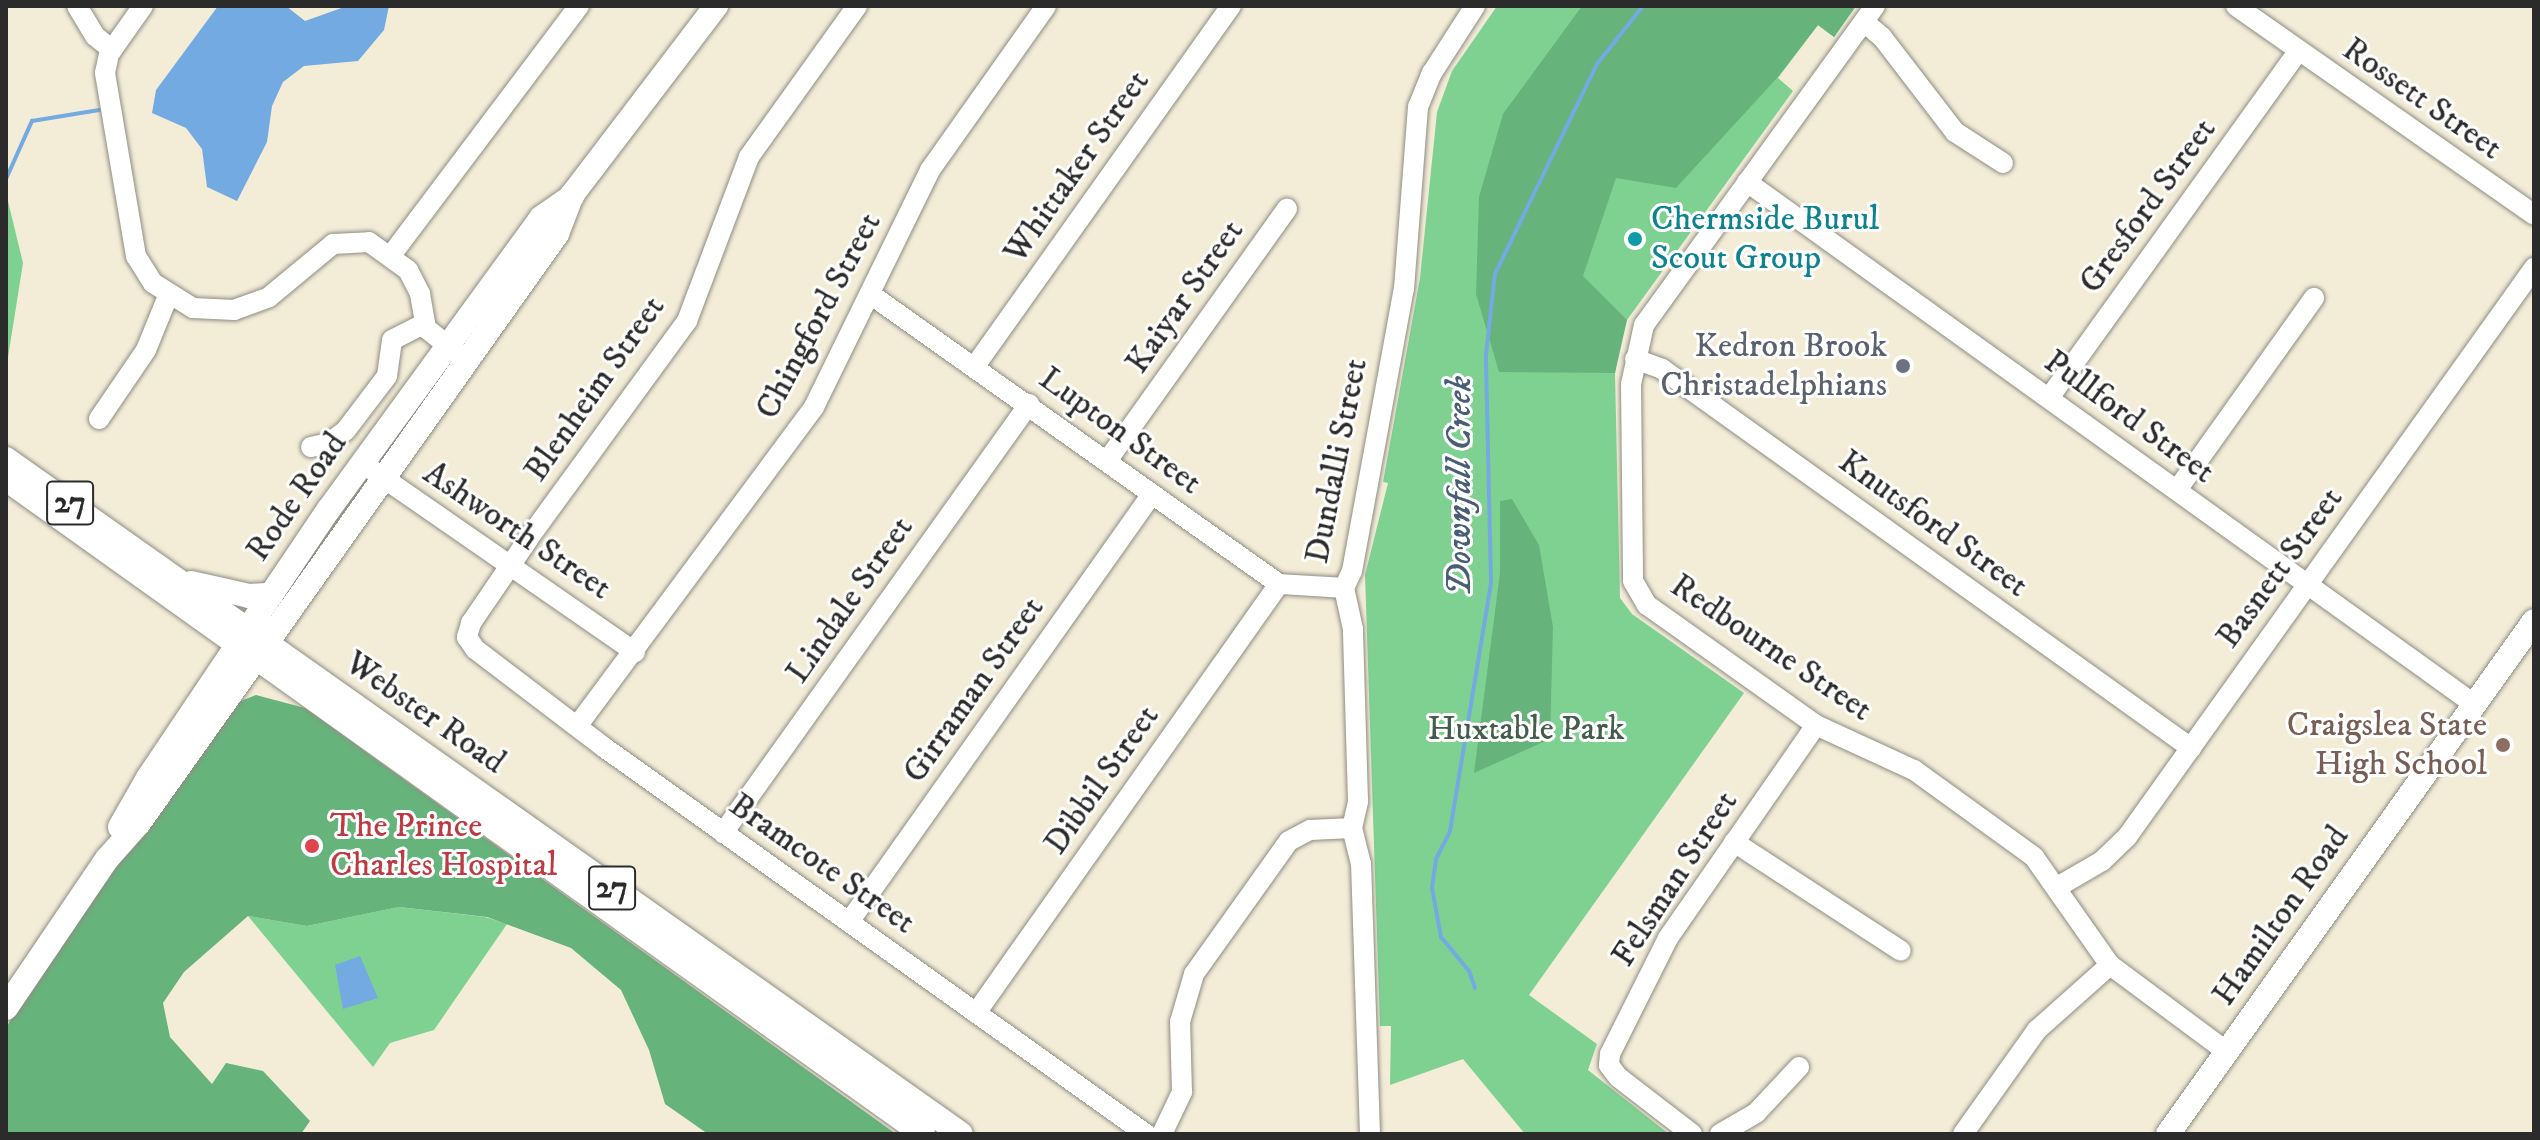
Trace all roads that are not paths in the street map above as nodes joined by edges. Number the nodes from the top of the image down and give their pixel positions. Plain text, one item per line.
1 (77, 6) edge
2 (143, 6) edge
3 (579, 6) edge
4 (716, 6) edge
5 (857, 6) edge
6 (1046, 6) edge
7 (1231, 6) edge
8 (1475, 6) edge
9 (2236, 6) edge
10 (1869, 14) edge
11 (112, 50) junction
12 (2298, 51) junction
13 (2003, 163) dead end
14 (1747, 182) junction
15 (1287, 209) dead end
16 (2534, 215) edge
17 (392, 254) junction
18 (2534, 268) edge
19 (870, 294) junction
20 (168, 296) junction
21 (2314, 298) dead end
22 (424, 324) junction
23 (456, 354) junction
24 (1635, 359) junction
25 (975, 366) junction
26 (2049, 398) junction
27 (1029, 404) junction
28 (99, 419) dead end
29 (311, 447) dead end
30 (6, 459) edge
31 (1107, 461) junction
32 (372, 469) junction
33 (6, 479) edge
34 (2177, 490) junction
35 (1152, 494) junction
36 (511, 565) junction
37 (185, 583) junction
38 (1279, 584) junction
39 (2308, 584) junction
40 (1344, 588) junction
41 (271, 595) junction
42 (2534, 621) edge
43 (208, 627) junction
44 (467, 637) joint
45 (250, 643) junction
46 (635, 652) junction
47 (283, 679) junction
48 (224, 682) junction
49 (2474, 704) junction
50 (578, 725) junction
51 (1816, 725) junction
52 (2191, 748) junction
53 (1352, 828) junction
54 (723, 833) junction
55 (1734, 842) junction
56 (2059, 886) junction
57 (849, 922) junction
58 (1901, 951) dead end
59 (2110, 965) junction
60 (7, 1005) edge
61 (976, 1013) junction
62 (2226, 1051) junction
63 (1799, 1067) dead end
64 (923, 1134) edge
65 (961, 1134) edge
66 (1146, 1134) edge
67 (1162, 1134) edge
68 (1370, 1134) edge
69 (1692, 1134) edge
70 (1720, 1134) edge
71 (1963, 1134) edge
72 (2168, 1134) edge

1 - 11 street
2 - 11 street
3 - 17 street
4 - 23 main road, Rode Road
5 - 36 street, Blenheim Street
6 - 19 street, Chingford Street
7 - 25 street, Whittaker Street
8 - 40 street, Dundalli Street
9 - 12 street, Rossett Street
10 - 13 street
10 - 14 street, Redbourne Street
11 - 20 street
12 - 16 street, Rossett Street
12 - 26 street, Gresford Street
14 - 24 street, Redbourne Street
14 - 26 street, Pullford Street
15 - 31 street, Kaiyar Street
17 - 20 street
17 - 22 street
18 - 39 street, Basnett Street
19 - 25 street, Lupton Street
19 - 46 street, Chingford Street
20 - 28 street
21 - 34 street
22 - 23 street
22 - 29 street
23 - 32 main road, Rode Road
24 - 51 street, Redbourne Street
24 - 52 street, Knutsford Street
25 - 27 street, Lupton Street
26 - 34 street, Pullford Street
27 - 31 street, Lupton Street
27 - 54 street, Lindale Street
30 - 37 main road, Webster Road / 27
31 - 35 street, Lupton Street
32 - 36 street, Ashworth Street
32 - 41 main road, Rode Road
32 - 45 main road, Rode Road
33 - 43 main road, Webster Road / 27
34 - 39 street, Pullford Street
35 - 38 street, Lupton Street
35 - 57 street, Girraman Street
36 - 44 street, Blenheim Street
36 - 46 street, Ashworth Street
37 - 41 main road
37 - 45 main road, Webster Road / 27
38 - 40 street
38 - 61 street, Dibbil Street
39 - 49 street, Pullford Street
39 - 52 street, Basnett Street
40 - 53 street, Dundalli Street
41 - 45 main road, Rode Road
42 - 49 main road, Hamilton Road
43 - 45 main road, Webster Road / 27
43 - 48 main road
44 - 50 street, Bramcote Street
45 - 47 main road, Webster Road / 27
45 - 48 main road, Rode Road
45 - 65 main road, Webster Road / 27
46 - 50 street, Chingford Street
47 - 48 main road
47 - 64 main road, Webster Road / 27
48 - 60 main road, Rode Road
49 - 62 main road, Hamilton Road
50 - 54 street, Bramcote Street
51 - 55 street, Felsman Street
51 - 56 street, Redbourne Street
52 - 56 street, Basnett Street
53 - 67 street
53 - 68 street, Dundalli Street
54 - 57 street, Bramcote Street
55 - 58 street
55 - 69 street, Felsman Street
56 - 59 street, Redbourne Street
57 - 61 street, Bramcote Street
59 - 62 street, Redbourne Street
59 - 71 street
61 - 66 street, Bramcote Street
62 - 72 main road, Hamilton Road
63 - 70 street

